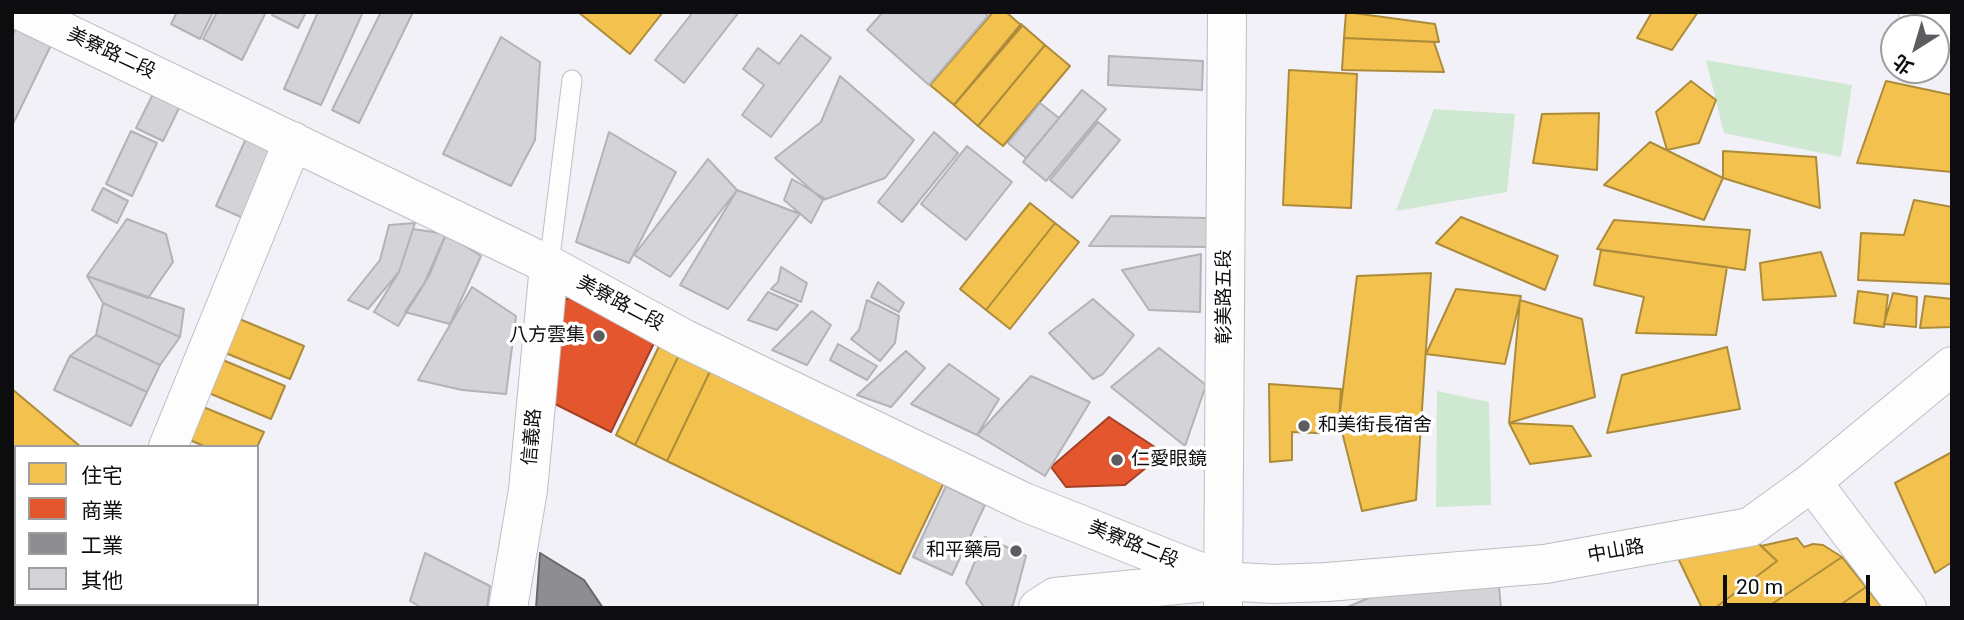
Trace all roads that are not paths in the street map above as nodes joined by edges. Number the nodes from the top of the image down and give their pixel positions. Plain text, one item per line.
1 (23, 12) edge
2 (1227, 12) edge
3 (1918, 12) edge
4 (1952, 30) edge
5 (572, 80) dead end
6 (293, 141) junction
7 (549, 265) junction
8 (1952, 366) edge
9 (169, 445) edge
10 (1812, 482) junction
11 (1223, 594) edge
12 (508, 608) edge
13 (1038, 608) edge
14 (1907, 608) edge

1 - 6 street, 美寮路二段
2 - 11 street, 彰美路五段
3 - 4 street
5 - 7 lane
6 - 7 street, 美寮路二段
6 - 9 street
7 - 11 street, 美寮路二段
7 - 12 street, 信義路
8 - 10 street, 中山路
10 - 11 street, 中山路
10 - 14 street
11 - 13 street

